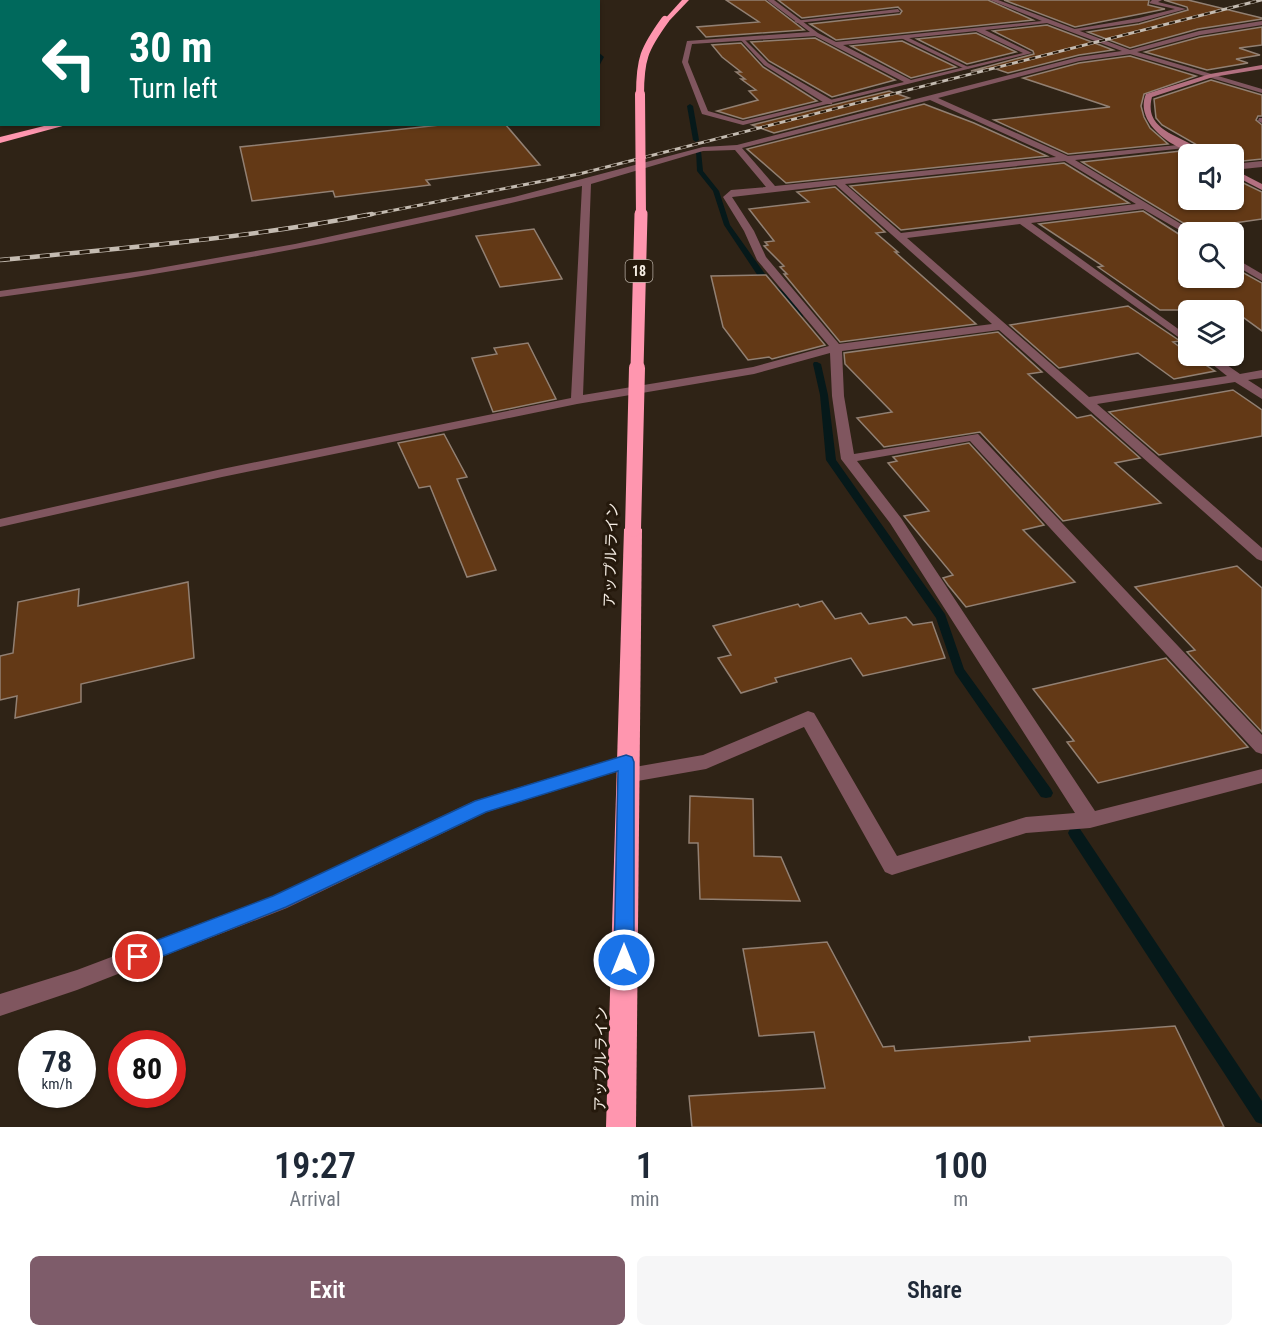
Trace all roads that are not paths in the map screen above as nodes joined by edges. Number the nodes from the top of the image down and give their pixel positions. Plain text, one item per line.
1 (686, 0) edge
2 (770, 0) edge
3 (993, 0) edge
4 (1159, 0) edge
5 (898, 12) dead end
6 (797, 21) junction
7 (1048, 22) junction
8 (1262, 23) edge
9 (977, 29) junction
10 (1072, 30) junction
11 (816, 34) junction
12 (903, 37) junction
13 (741, 39) junction
14 (834, 44) junction
15 (1130, 52) junction
16 (1262, 67) edge
17 (967, 68) junction
18 (1212, 75) junction
19 (908, 81) junction
20 (1262, 91) edge
21 (928, 96) junction
22 (829, 102) junction
23 (17, 126) edge
24 (58, 126) edge
25 (0, 130) edge
26 (0, 140) edge
27 (1182, 144) edge
28 (737, 147) junction
29 (1178, 147) edge
30 (1066, 158) junction
31 (1262, 164) edge
32 (1244, 166) edge
33 (1244, 178) edge
34 (587, 182) junction
35 (838, 182) junction
36 (1262, 187) edge
37 (772, 188) junction
38 (1144, 206) junction
39 (1022, 221) junction
40 (1178, 226) edge
41 (900, 236) junction
42 (1244, 267) edge
43 (1262, 278) edge
44 (0, 294) edge
45 (1002, 326) junction
46 (1178, 334) edge
47 (836, 348) junction
48 (1221, 366) edge
49 (1262, 374) edge
50 (1238, 378) junction
51 (1262, 395) edge
52 (578, 400) junction
53 (1089, 401) junction
54 (848, 459) junction
55 (0, 523) edge
56 (1262, 556) edge
57 (1262, 747) edge
58 (626, 769) junction
59 (1262, 776) edge
60 (1090, 820) junction
61 (0, 1005) edge
62 (621, 1127) edge

1 - 58 highway, アップルライン / 18, bridge
2 - 6 street
3 - 7 street
4 - 10 street
5 - 6 street
6 - 11 street
7 - 9 street
7 - 10 street
8 - 15 street
9 - 12 street
9 - 17 street
10 - 15 street
11 - 13 street
11 - 14 street
12 - 14 street
12 - 17 street
13 - 22 street
13 - 22 street
14 - 19 street
15 - 18 street
15 - 21 street
16 - 18 street
17 - 19 street
18 - 20 street
18 - 27 street
19 - 22 street
21 - 28 street
21 - 30 street
23 - 25 highway
24 - 26 highway
28 - 34 street
28 - 37 street
29 - 30 street
30 - 35 street
30 - 38 street
31 - 32 street
33 - 36 street
34 - 44 street
34 - 52 street
35 - 37 street
35 - 41 street
37 - 47 street
38 - 39 street
38 - 40 street
39 - 41 street
39 - 46 street
41 - 45 street
42 - 43 street
45 - 47 street
45 - 53 street
47 - 52 street
47 - 54 street
48 - 50 street
49 - 50 street
50 - 51 street
50 - 53 street
52 - 55 street
53 - 56 street
54 - 57 street
54 - 60 street
58 - 60 street
58 - 61 street
58 - 62 highway, アップルライン / 18
59 - 60 street

